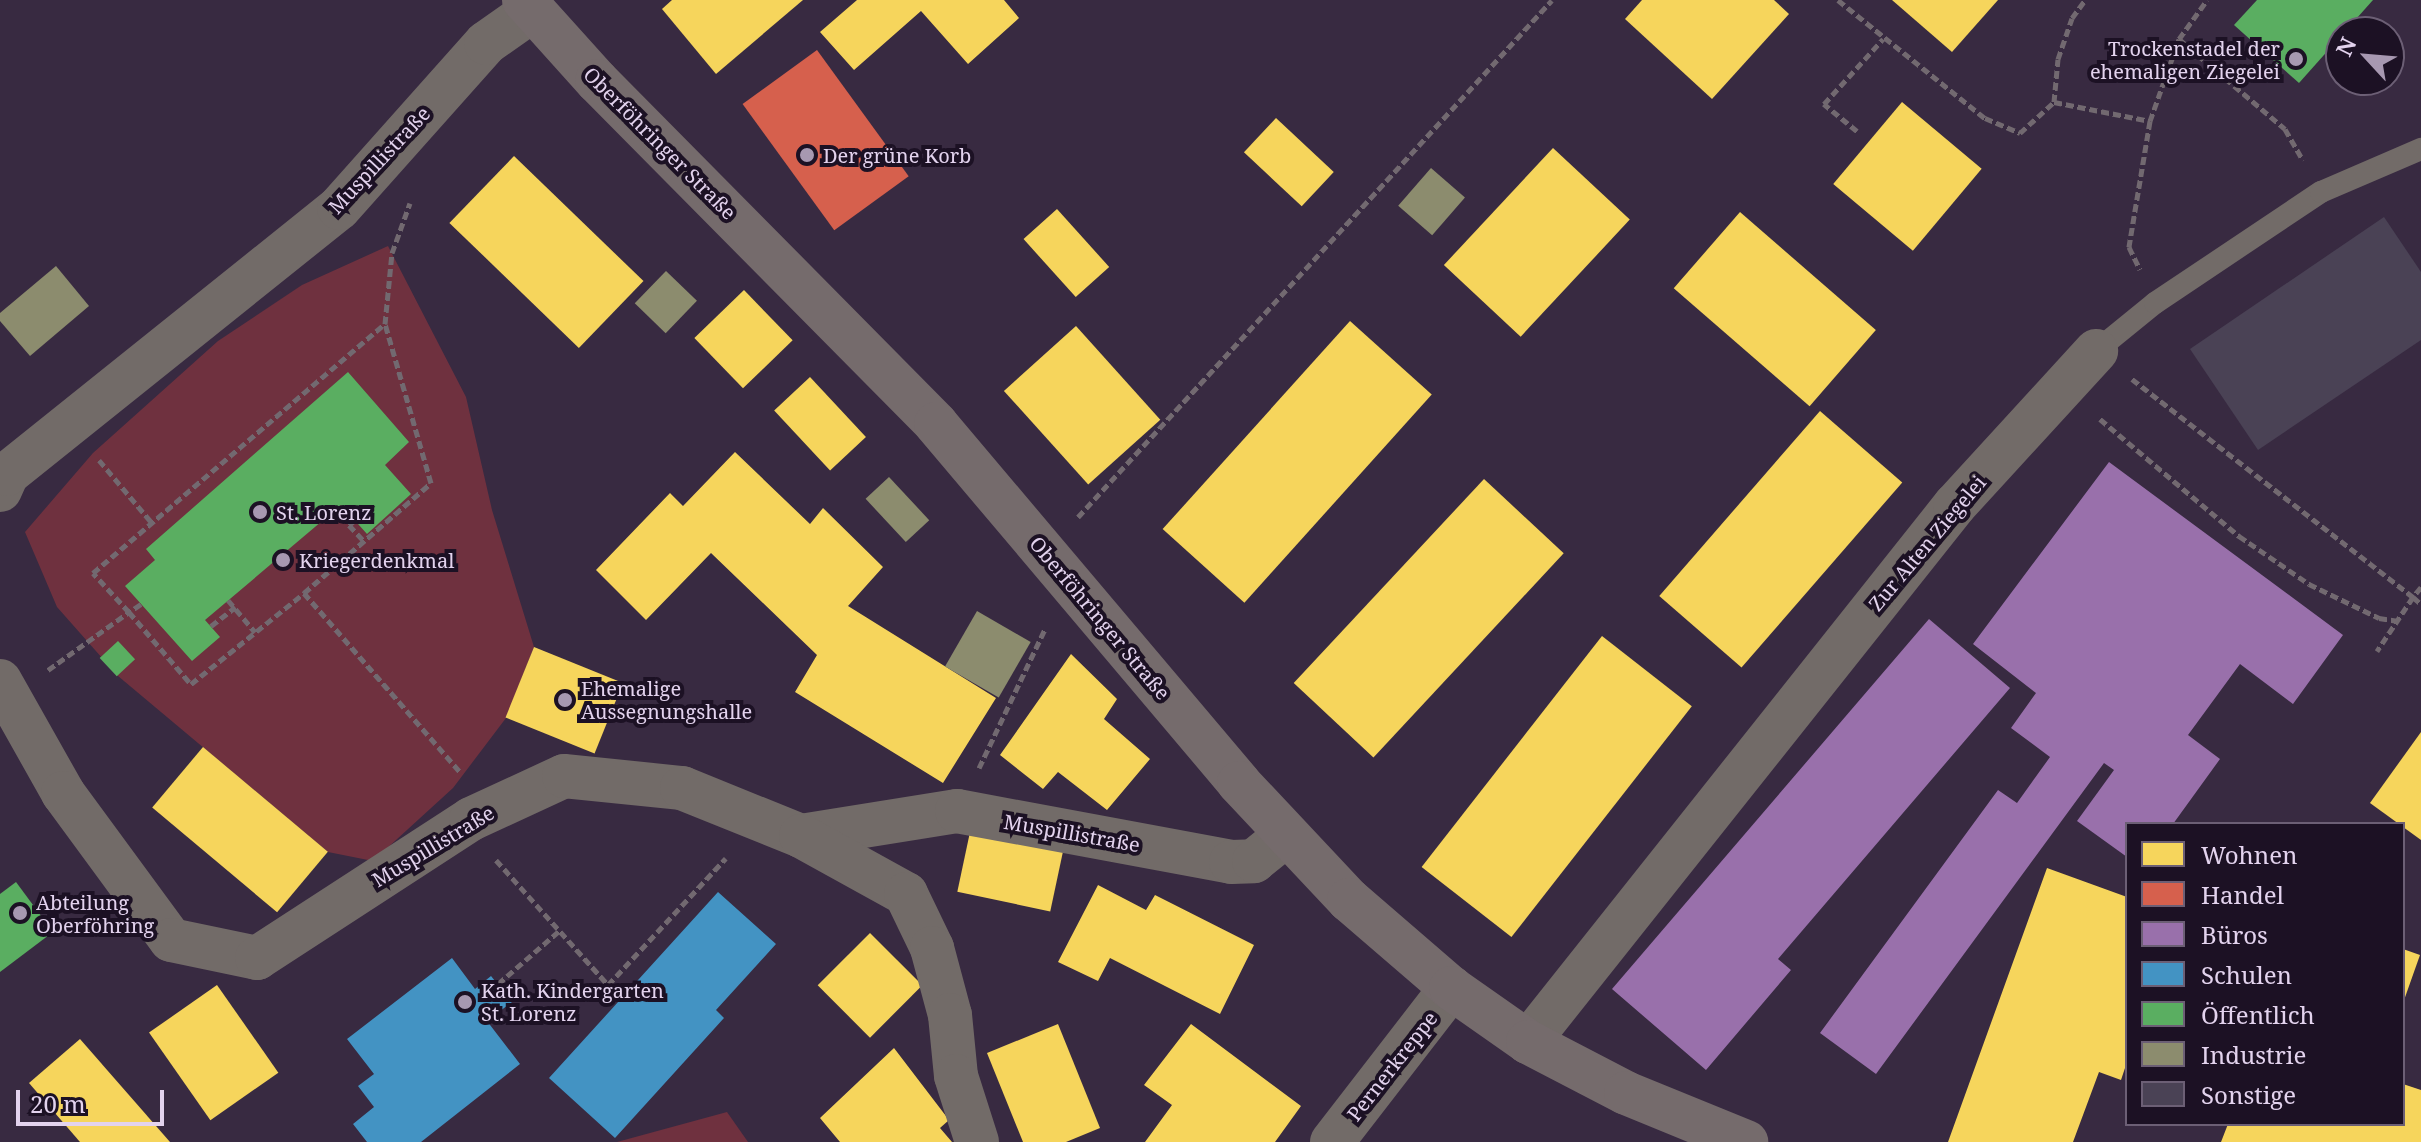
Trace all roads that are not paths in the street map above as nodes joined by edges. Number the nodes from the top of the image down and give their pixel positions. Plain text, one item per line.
1 (528, 5) edge
2 (2421, 149) edge
3 (2096, 351) joint
4 (0, 490) edge
5 (0, 681) edge
6 (801, 836) junction
7 (1285, 836) junction
8 (1451, 988) junction
9 (1528, 1042) junction
10 (977, 1142) edge
11 (1332, 1142) edge
12 (1746, 1142) edge

1 - 4 street, Muspillistraße
1 - 7 main road, Oberföhringer Straße
2 - 3 lane, Zur Alten Ziegelei
3 - 9 street, Zur Alten Ziegelei
5 - 6 street, Muspillistraße
6 - 7 street, Muspillistraße
6 - 10 street
7 - 8 main road, Oberföhringer Straße
8 - 9 main road, Oberföhringer Straße
8 - 11 street, Pernerkreppe
9 - 12 main road, Oberföhringer Straße

